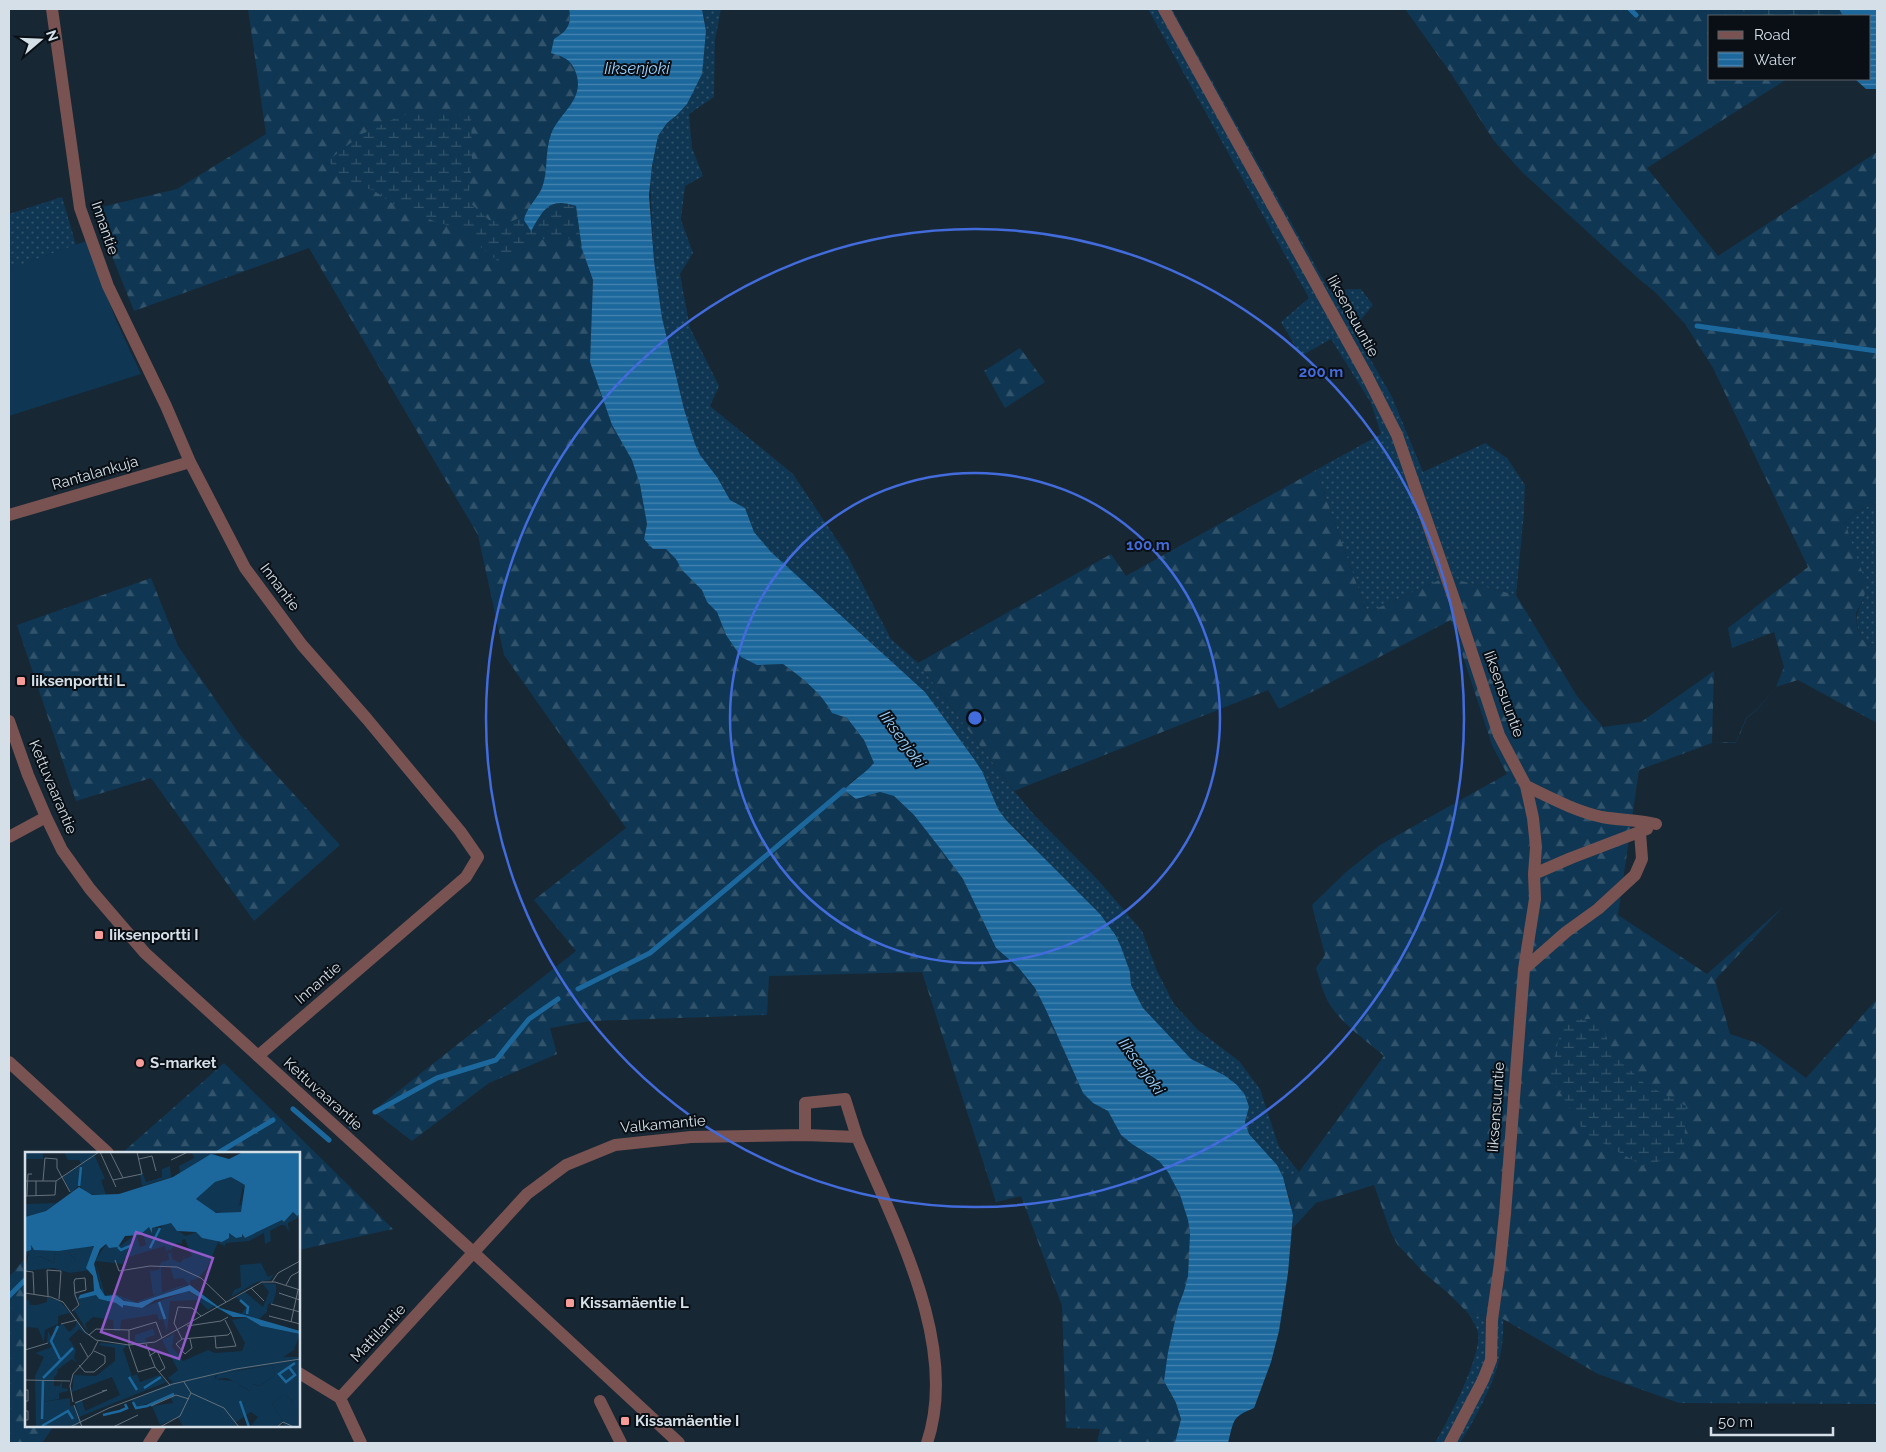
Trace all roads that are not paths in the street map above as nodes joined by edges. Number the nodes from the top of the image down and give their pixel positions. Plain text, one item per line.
1 (52, 9) edge
2 (1164, 9) edge
3 (190, 462) junction
4 (9, 515) edge
5 (9, 721) edge
6 (1526, 786) junction
7 (46, 817) junction
8 (1640, 832) junction
9 (9, 837) edge
10 (1534, 874) junction
11 (1524, 969) junction
12 (258, 1056) junction
13 (9, 1062) edge
14 (805, 1135) junction
15 (857, 1137) junction
16 (107, 1152) edge
17 (473, 1252) junction
18 (300, 1373) edge
19 (340, 1398) junction
20 (600, 1401) dead end
21 (159, 1427) edge
22 (149, 1443) edge
23 (360, 1443) edge
24 (621, 1443) edge
25 (679, 1443) edge
26 (927, 1443) edge
27 (1450, 1443) edge

1 - 3 street, Innantie
2 - 6 street, Iiksensuuntie
3 - 4 street, Rantalankuja
3 - 12 street, Innantie
5 - 7 street, Kettuvaarantie
6 - 8 street
6 - 10 street, Iiksensuuntie
7 - 9 street
7 - 12 street, Kettuvaarantie
8 - 10 street
8 - 11 street
10 - 11 street, Iiksensuuntie
11 - 27 street, Iiksensuuntie
12 - 17 street, Kettuvaarantie
13 - 16 street
14 - 15 street, Valkamantie
14 - 15 street
14 - 17 street, Valkamantie
15 - 26 street
17 - 19 street, Mattilantie
17 - 25 street, Kettuvaarantie
18 - 19 street
19 - 23 street
20 - 24 street
21 - 22 street

